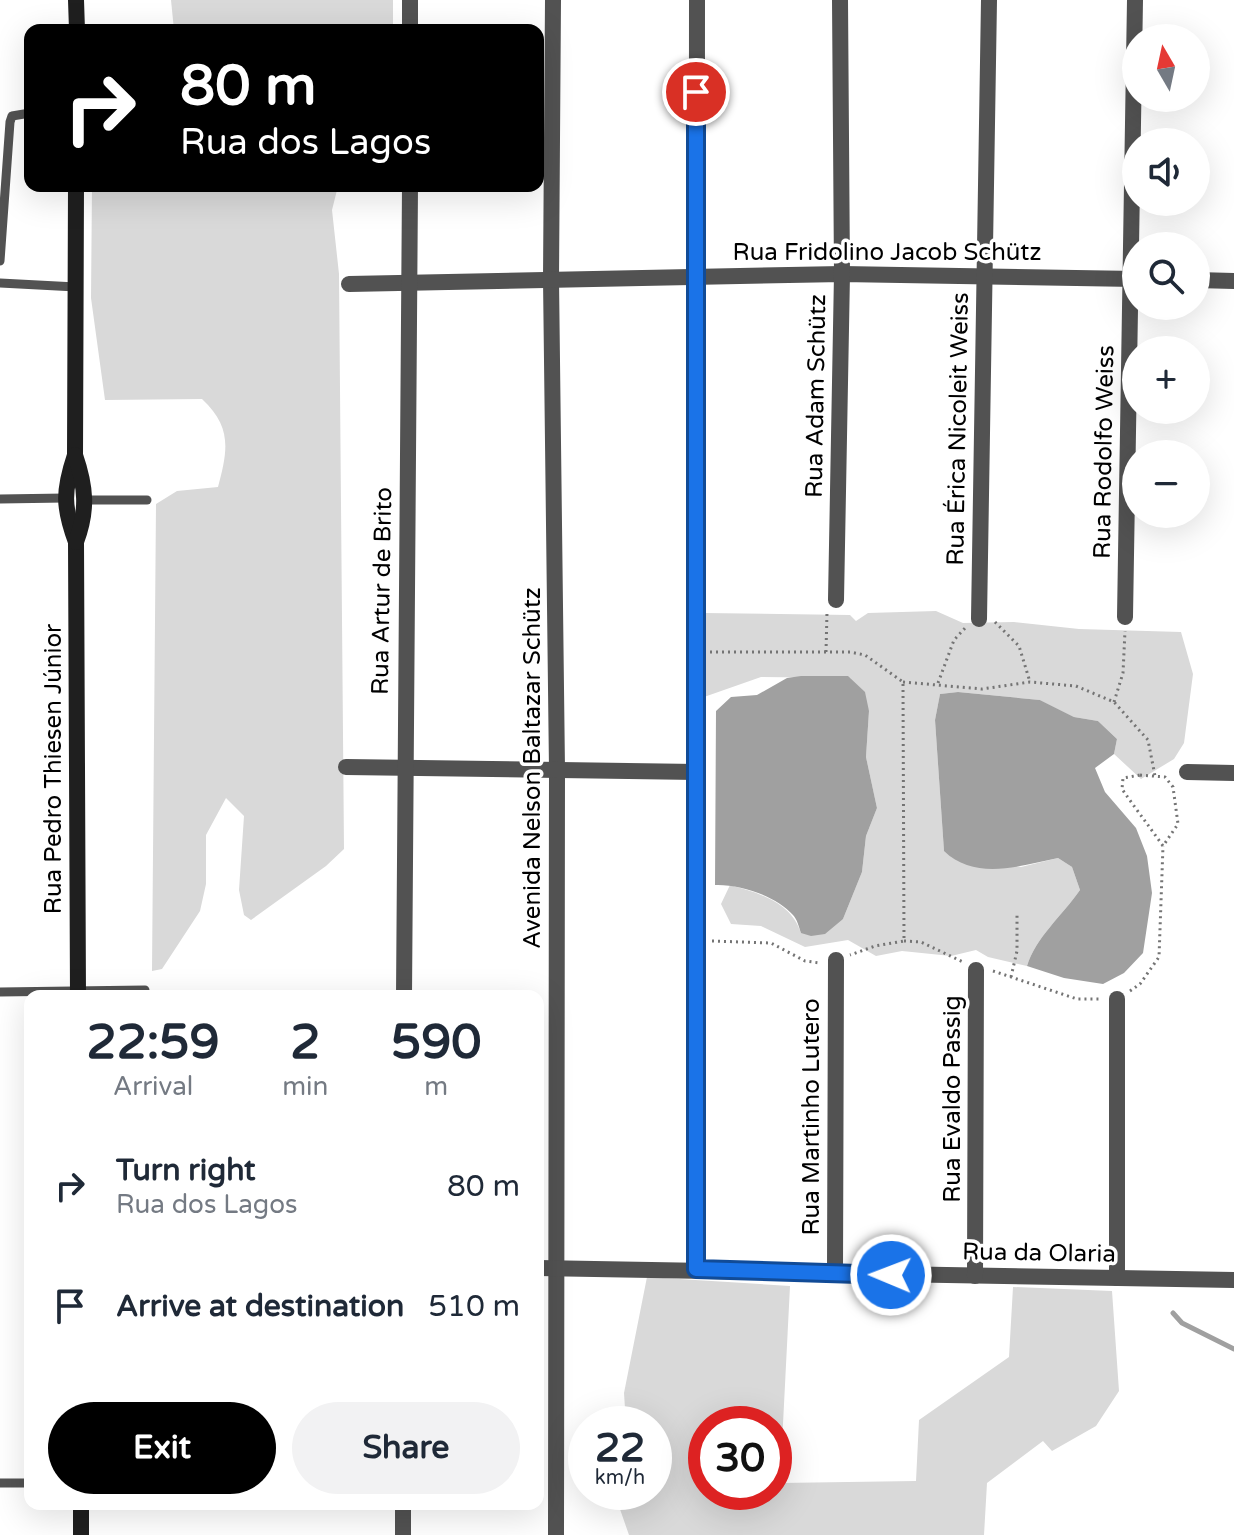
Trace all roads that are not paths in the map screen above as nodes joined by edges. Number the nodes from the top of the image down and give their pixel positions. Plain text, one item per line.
1 (76, 0) edge
2 (410, 0) edge
3 (553, 0) edge
4 (697, 0) edge
5 (840, 0) edge
6 (989, 0) edge
7 (1135, 0) edge
8 (77, 24) edge
9 (410, 24) edge
10 (24, 113) edge
11 (76, 192) edge
12 (410, 192) edge
13 (1134, 232) edge
14 (0, 261) edge
15 (842, 274) junction
16 (695, 275) junction
17 (985, 275) junction
18 (551, 279) junction
19 (1122, 279) edge
20 (1210, 280) edge
21 (1234, 281) edge
22 (0, 283) edge
23 (349, 284) dead end
24 (410, 284) junction
25 (76, 287) junction
26 (1133, 320) edge
27 (75, 455) junction
28 (84, 481) junction
29 (66, 490) junction
30 (0, 499) edge
31 (86, 500) junction
32 (147, 500) dead end
33 (76, 520) junction
34 (836, 600) road end
35 (1125, 617) road end
36 (979, 619) road end
37 (346, 767) dead end
38 (404, 768) junction
39 (557, 769) junction
40 (697, 772) junction
41 (1187, 772) dead end
42 (1234, 773) edge
43 (836, 960) road end
44 (976, 970) road end
45 (78, 990) edge
46 (404, 990) edge
47 (0, 992) edge
48 (24, 993) edge
49 (1117, 999) road end
50 (544, 1268) edge
51 (556, 1268) junction
52 (696, 1269) junction
53 (835, 1274) junction
54 (975, 1276) junction
55 (1117, 1278) junction
56 (1234, 1280) edge
57 (0, 1483) edge
58 (24, 1483) edge
59 (81, 1510) edge
60 (403, 1510) edge
61 (81, 1535) edge
62 (403, 1535) edge
63 (556, 1535) edge

1 - 8 main road
2 - 9 street
3 - 18 street, Avenida Nelson Baltazar Schütz
4 - 16 street
5 - 15 street, Rua Adam Schütz
6 - 17 street, Rua Érica Nicoleit Weiss
7 - 13 street, Rua Rodolfo Weiss
10 - 14 lane
11 - 25 main road, Rua Pedro Thiesen Júnior
12 - 24 street, Rua Artur de Brito
15 - 16 street, Rua Fridolino Jacob Schütz
15 - 17 street, Rua Fridolino Jacob Schütz
15 - 34 street, Rua Adam Schütz
16 - 18 street, Rua Fridolino Jacob Schütz
16 - 40 street
17 - 19 street, Rua Fridolino Jacob Schütz
17 - 36 street, Rua Érica Nicoleit Weiss
18 - 24 street, Rua Fridolino Jacob Schütz
18 - 39 street, Avenida Nelson Baltazar Schütz
20 - 21 street
22 - 25 lane
23 - 24 street, Rua Fridolino Jacob Schütz
24 - 38 street, Rua Artur de Brito
25 - 27 main road, Rua Pedro Thiesen Júnior
26 - 35 street, Rua Rodolfo Weiss
27 - 28 main road, Rua Pedro Thiesen Júnior
27 - 29 main road, Rua Pedro Thiesen Júnior
28 - 29 main road
28 - 31 main road, Rua Pedro Thiesen Júnior
29 - 30 lane
29 - 33 main road, Rua Pedro Thiesen Júnior
31 - 32 lane
31 - 33 main road, Rua Pedro Thiesen Júnior
33 - 45 main road, Rua Pedro Thiesen Júnior
37 - 38 street
38 - 39 street
38 - 46 street, Rua Artur de Brito
39 - 40 street
39 - 51 street, Avenida Nelson Baltazar Schütz
40 - 52 street
41 - 42 street
43 - 53 street, Rua Martinho Lutero
44 - 54 street, Rua Evaldo Passig
47 - 48 lane
49 - 55 street
50 - 51 street, Rua da Olaria
51 - 52 street, Rua da Olaria
51 - 63 street, Avenida Nelson Baltazar Schütz
52 - 53 street, Rua da Olaria
53 - 54 street, Rua da Olaria
54 - 55 street, Rua da Olaria
55 - 56 street, Rua da Olaria
57 - 58 lane
59 - 61 main road
60 - 62 street

